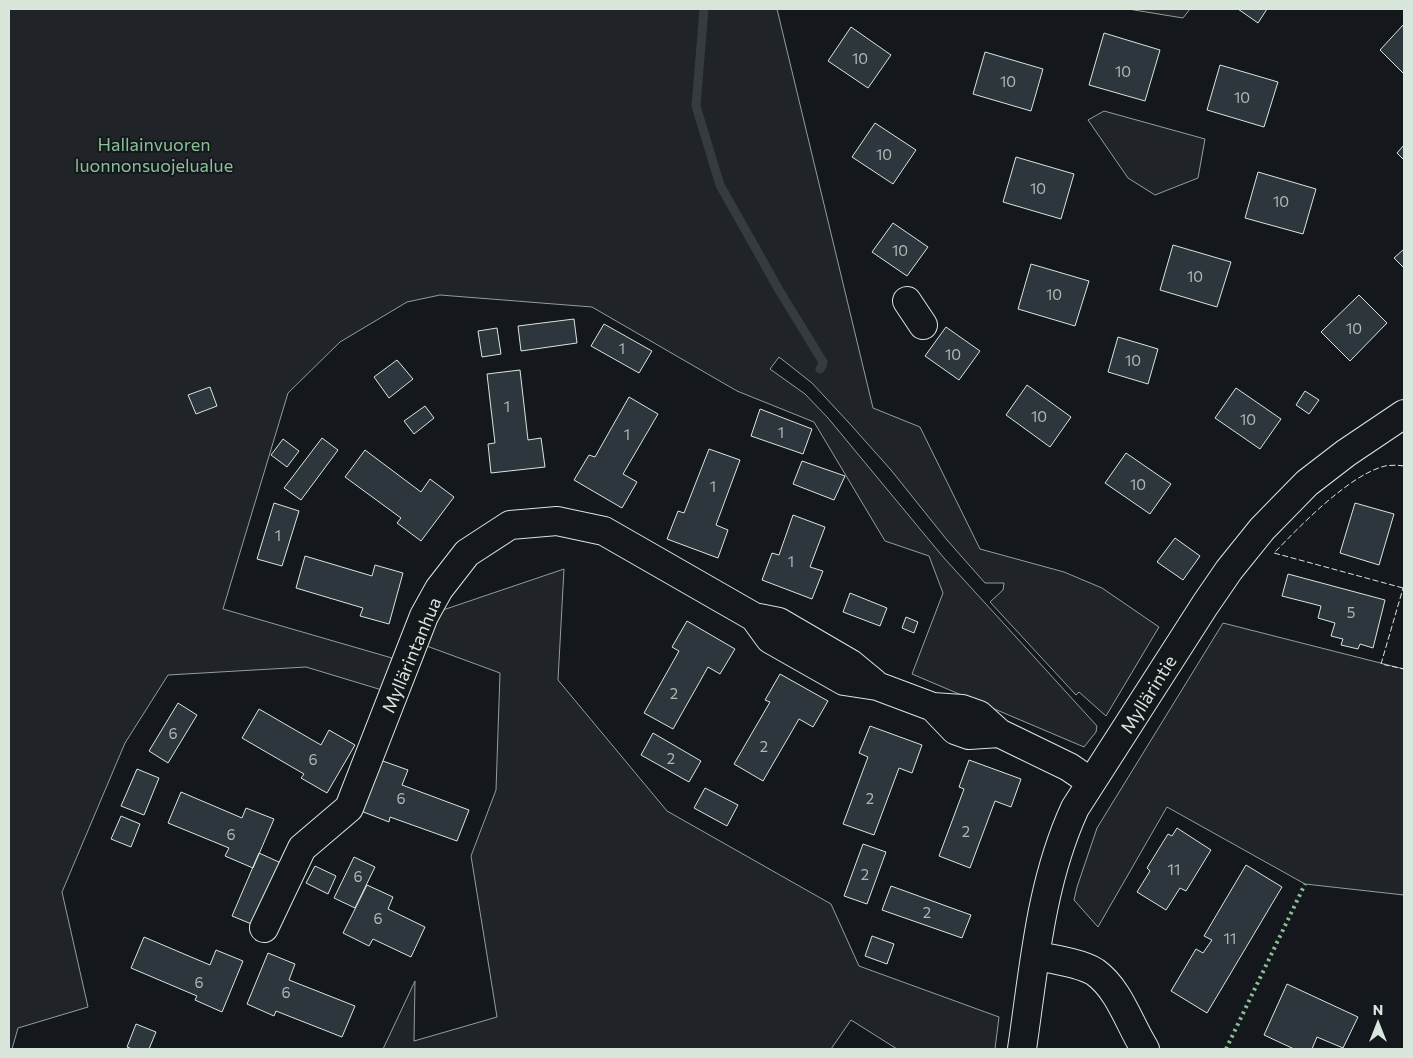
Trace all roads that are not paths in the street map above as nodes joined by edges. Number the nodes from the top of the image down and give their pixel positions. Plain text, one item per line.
1 (908, 301) dead end
2 (923, 325) dead end
3 (1402, 420) edge
4 (1091, 782) junction
5 (264, 928) dead end
6 (1036, 956) junction
7 (1022, 1049) edge
8 (1145, 1049) edge

1 - 2 street
3 - 4 street, Myllärintie
4 - 5 street, Myllärintanhua
4 - 6 street, Myllärintie
6 - 7 street, Myllärintie
6 - 8 street

